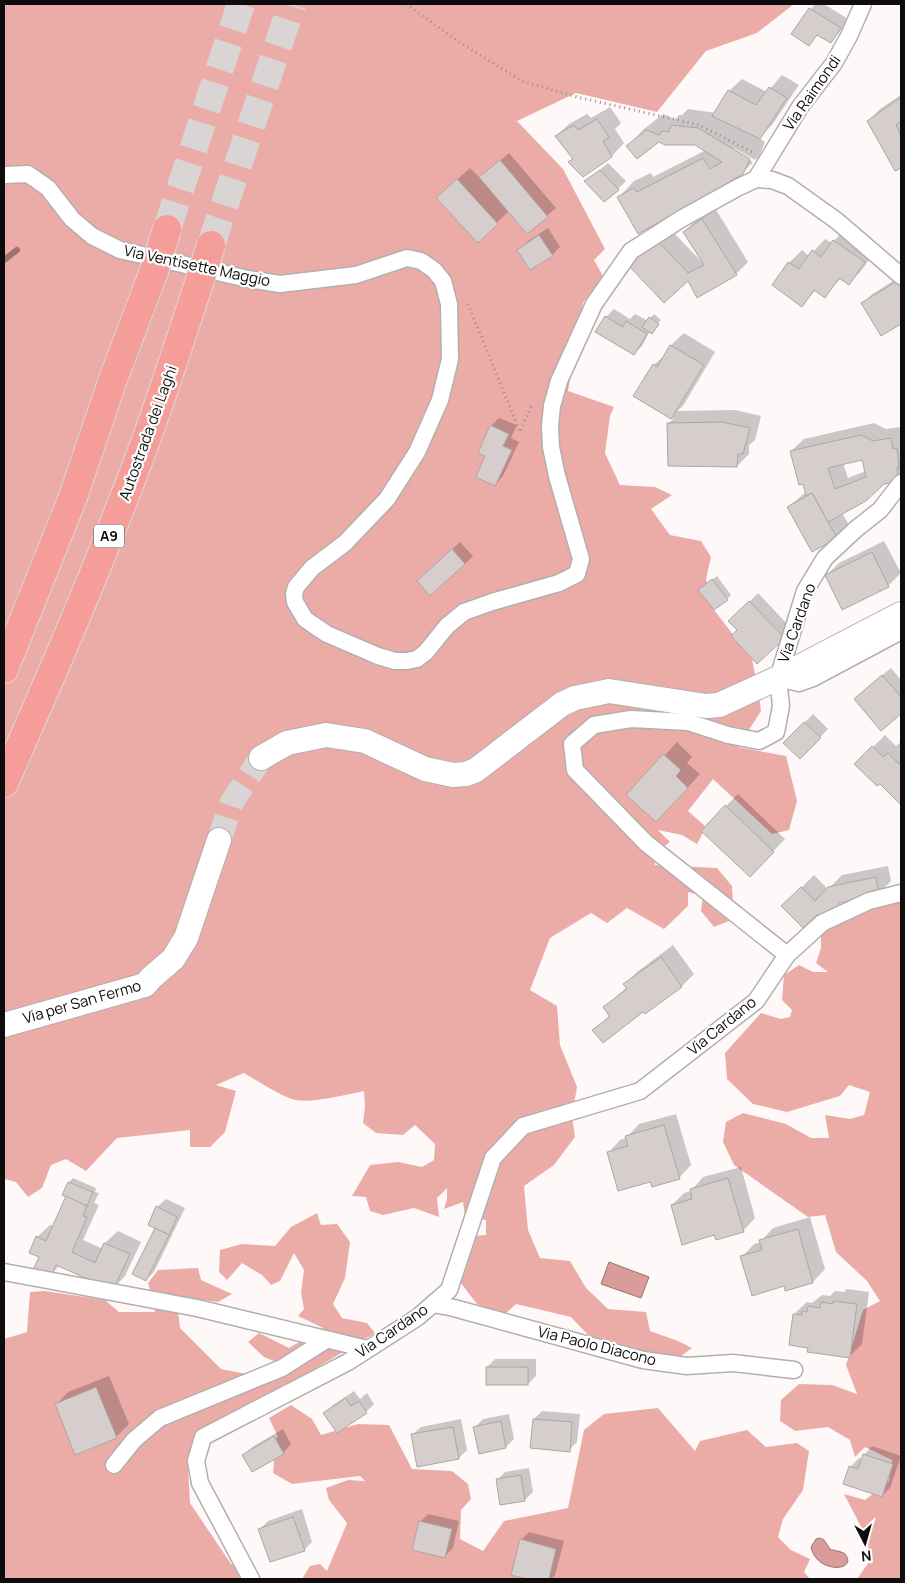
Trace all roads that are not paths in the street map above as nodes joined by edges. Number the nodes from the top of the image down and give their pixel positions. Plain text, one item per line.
1 (863, 4) edge
2 (4, 175) edge
3 (756, 179) junction
4 (167, 229) tunnel mouth
5 (211, 244) tunnel mouth
6 (901, 276) edge
7 (901, 483) edge
8 (901, 614) edge
9 (901, 631) edge
10 (4, 669) edge
11 (778, 678) junction
12 (261, 758) tunnel mouth
13 (4, 783) edge
14 (220, 840) tunnel mouth
15 (901, 894) edge
16 (787, 954) junction
17 (4, 1025) edge
18 (4, 1272) edge
19 (433, 1304) junction
20 (326, 1340) junction
21 (367, 1350) junction
22 (794, 1370) dead end
23 (114, 1465) dead end
24 (251, 1579) edge

1 - 3 street, Via Raimondi
2 - 3 street, Via Ventisette Maggio
3 - 6 street
4 - 10 highway, bridge
5 - 13 highway, Autostrada dei Laghi / A9, bridge
7 - 11 street, Via Cardano
8 - 11 main road
9 - 11 street
11 - 12 main road
11 - 16 street, Via Cardano
14 - 17 main road, Via per San Fermo
15 - 16 street
16 - 19 street, Via Cardano
18 - 20 street
19 - 21 street, Via Cardano
19 - 22 street, Via Paolo Diacono
20 - 21 street
20 - 23 street
21 - 24 street, Via Cardano

